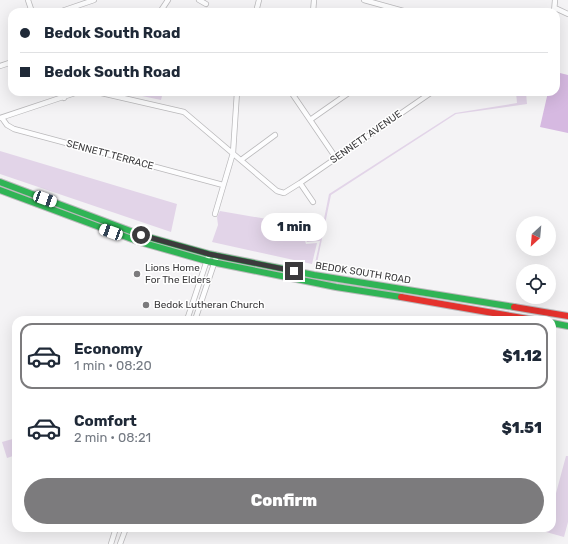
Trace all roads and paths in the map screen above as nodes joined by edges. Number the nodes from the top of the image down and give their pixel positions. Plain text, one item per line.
1 (94, 0) edge
2 (199, 0) edge
3 (364, 0) edge
4 (83, 2) edge
5 (206, 4) dead end
6 (69, 8) edge
7 (393, 8) edge
8 (69, 96) edge
9 (114, 96) edge
10 (237, 96) edge
11 (294, 96) edge
12 (344, 96) edge
13 (426, 96) edge
14 (64, 98) joint
15 (1, 118) edge
16 (310, 120) junction
17 (275, 135) dead end
18 (233, 153) junction
19 (336, 158) junction
20 (241, 160) junction
21 (0, 182) edge
22 (300, 184) junction
23 (223, 185) junction
24 (0, 190) edge
25 (313, 202) dead end
26 (215, 214) dead end
27 (209, 254) junction
28 (217, 256) junction
29 (207, 261) junction
30 (215, 263) junction
31 (294, 271) junction
32 (293, 278) junction
33 (188, 316) edge
34 (197, 316) edge
35 (511, 316) edge
36 (568, 316) edge
37 (556, 324) edge
38 (568, 326) edge
39 (115, 532) edge
40 (124, 532) edge
41 (111, 544) edge
42 (120, 544) edge

1 - 4 street
2 - 5 street
3 - 7 street
4 - 6 street
8 - 14 street
9 - 18 street, SENNETT AVENUE
10 - 18 street
11 - 16 street
12 - 16 street
13 - 19 street, SENNETT AVENUE
14 - 15 street
15 - 23 street, SENNETT TERRACE
16 - 19 street
17 - 20 street
18 - 20 street, SENNETT AVENUE
18 - 23 street
19 - 22 street, SENNETT AVENUE
20 - 22 street, SENNETT AVENUE
21 - 27 main road, BEDOK SOUTH ROAD
22 - 25 street
23 - 26 street
24 - 29 main road, BEDOK SOUTH ROAD
27 - 28 main road, BEDOK SOUTH ROAD
27 - 29 street
28 - 30 street
28 - 31 main road, BEDOK SOUTH ROAD
29 - 30 main road, BEDOK SOUTH ROAD
29 - 33 street
30 - 32 main road, BEDOK SOUTH ROAD
30 - 34 street
31 - 32 main road
31 - 36 main road, BEDOK SOUTH ROAD
32 - 35 main road, BEDOK SOUTH ROAD
37 - 38 main road
39 - 41 street
40 - 42 street

